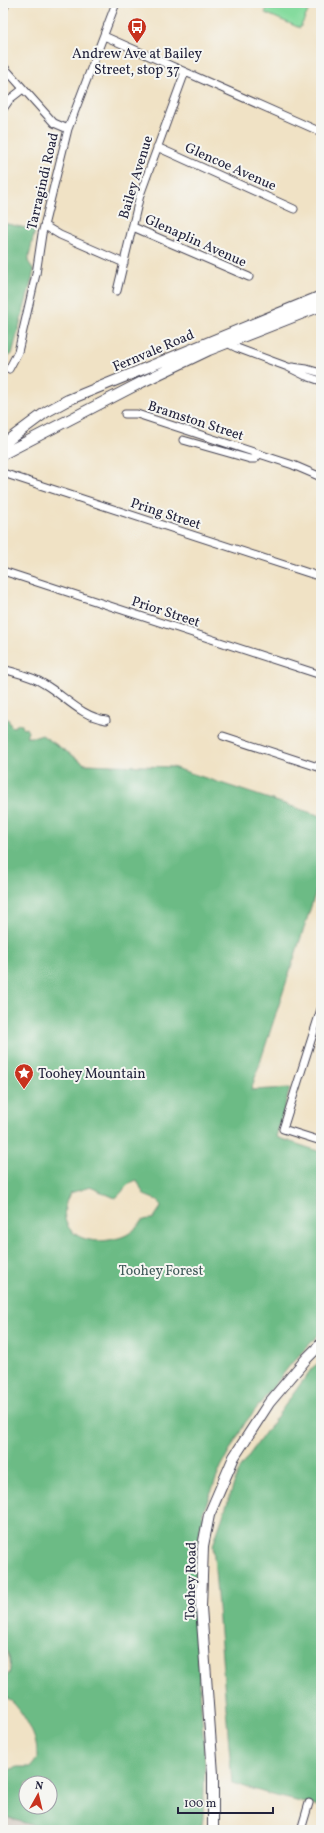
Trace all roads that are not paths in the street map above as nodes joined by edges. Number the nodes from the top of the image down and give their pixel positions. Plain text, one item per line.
1 (6, 3) edge
2 (116, 3) edge
3 (3, 10) edge
4 (104, 36) junction
5 (3, 66) edge
6 (186, 72) junction
7 (23, 89) junction
8 (3, 109) edge
9 (68, 129) junction
10 (321, 132) edge
11 (157, 147) junction
12 (294, 209) dead end
13 (45, 226) junction
14 (133, 227) junction
15 (124, 264) junction
16 (249, 277) dead end
17 (117, 291) dead end
18 (321, 296) edge
19 (321, 306) edge
20 (228, 338) junction
21 (288, 367) junction
22 (9, 369) dead end
23 (321, 373) edge
24 (321, 381) edge
25 (125, 414) dead end
26 (182, 440) dead end
27 (3, 444) edge
28 (3, 454) edge
29 (259, 454) junction
30 (3, 473) edge
31 (321, 477) edge
32 (3, 571) edge
33 (321, 577) edge
34 (3, 669) edge
35 (321, 675) edge
36 (106, 720) dead end
37 (223, 736) dead end
38 (321, 768) edge
39 (321, 1009) edge
40 (321, 1141) edge
41 (321, 1344) edge
42 (309, 1803) dead end
43 (213, 1830) edge
44 (301, 1830) edge

1 - 3 street
2 - 4 street, Tarragindi Road
4 - 6 street
4 - 9 street, Tarragindi Road
5 - 7 street
6 - 10 street
6 - 11 street, Bailey Avenue
7 - 8 street
7 - 9 street
9 - 13 street, Tarragindi Road
11 - 12 street, Glencoe Avenue
11 - 14 street, Bailey Avenue
13 - 15 street
13 - 22 street, Tarragindi Road
14 - 15 street, Bailey Avenue
14 - 16 street, Glenaplin Avenue
15 - 17 street, Bailey Avenue
18 - 20 street, Fernvale Road
19 - 20 street, Fernvale Road
20 - 21 street
20 - 27 street, Fernvale Road
20 - 28 street, Fernvale Road
21 - 23 street
21 - 24 street
25 - 29 street, Bramston Street
26 - 29 street, Bramston Street
29 - 31 street, Bramston Street
30 - 33 street, Pring Street
32 - 35 street, Prior Street
34 - 36 street
37 - 38 street
39 - 40 street
41 - 43 street, Toohey Road
42 - 44 street

